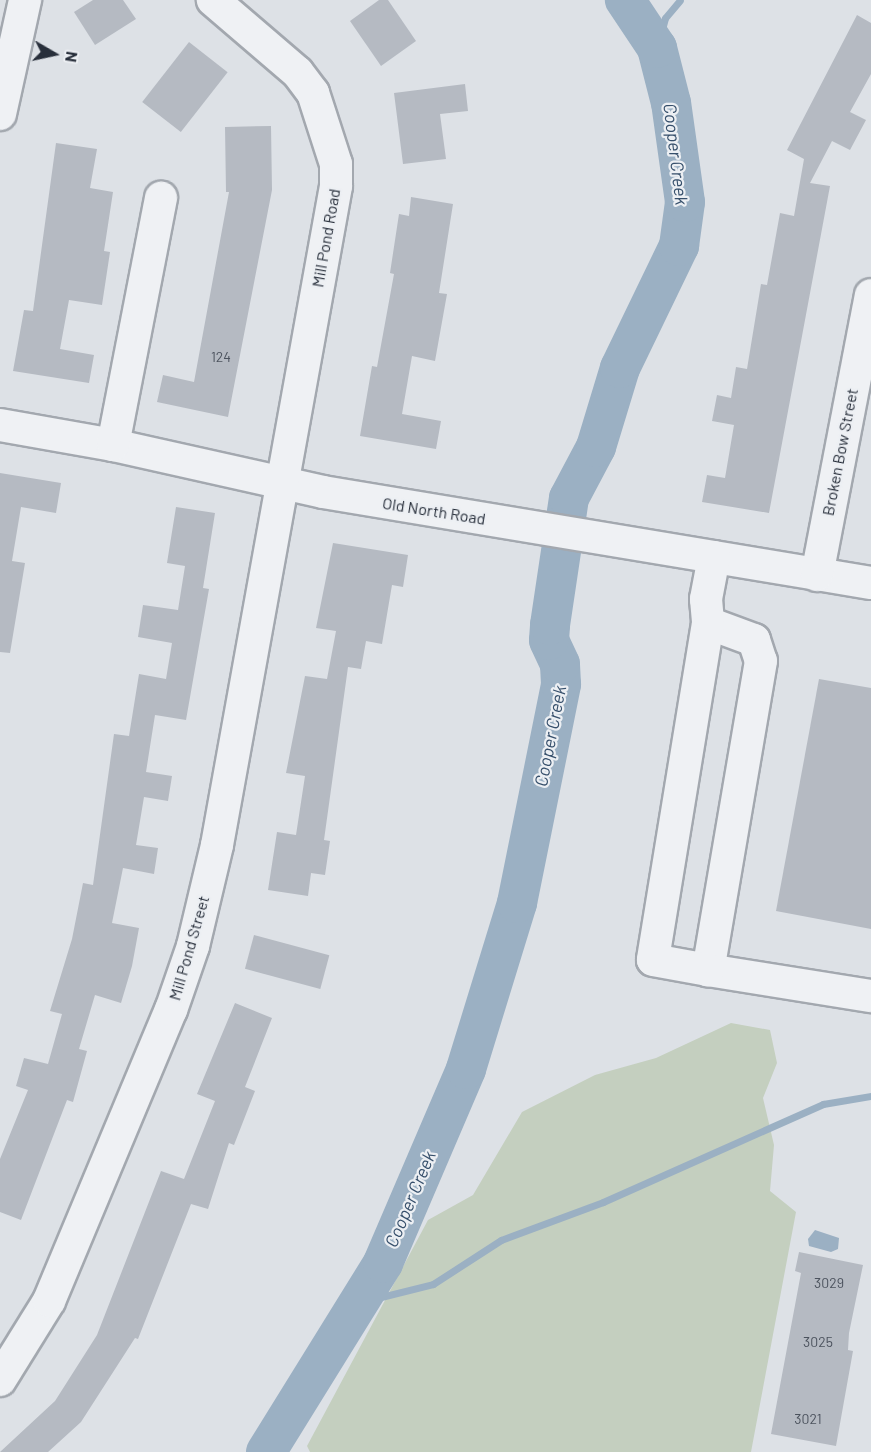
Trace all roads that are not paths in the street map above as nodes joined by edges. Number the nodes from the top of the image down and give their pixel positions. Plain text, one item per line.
1 (25, 0) edge
2 (213, 0) edge
3 (0, 114) edge
4 (161, 198) dead end
5 (871, 295) edge
6 (0, 425) edge
7 (113, 445) junction
8 (281, 484) junction
9 (714, 557) junction
10 (817, 575) junction
11 (871, 583) edge
12 (708, 623) junction
13 (708, 970) junction
14 (871, 996) edge
15 (0, 1380) edge

1 - 3 street
2 - 8 street, Mill Pond Road
4 - 7 street
5 - 10 street, Broken Bow Street
6 - 7 street, Old North Road
7 - 8 street, Old North Road
8 - 9 street, Old North Road
8 - 15 street, Mill Pond Street
9 - 10 street, Old North Road
9 - 12 street
10 - 11 street, Old North Road
12 - 13 street
12 - 13 street
13 - 14 street

